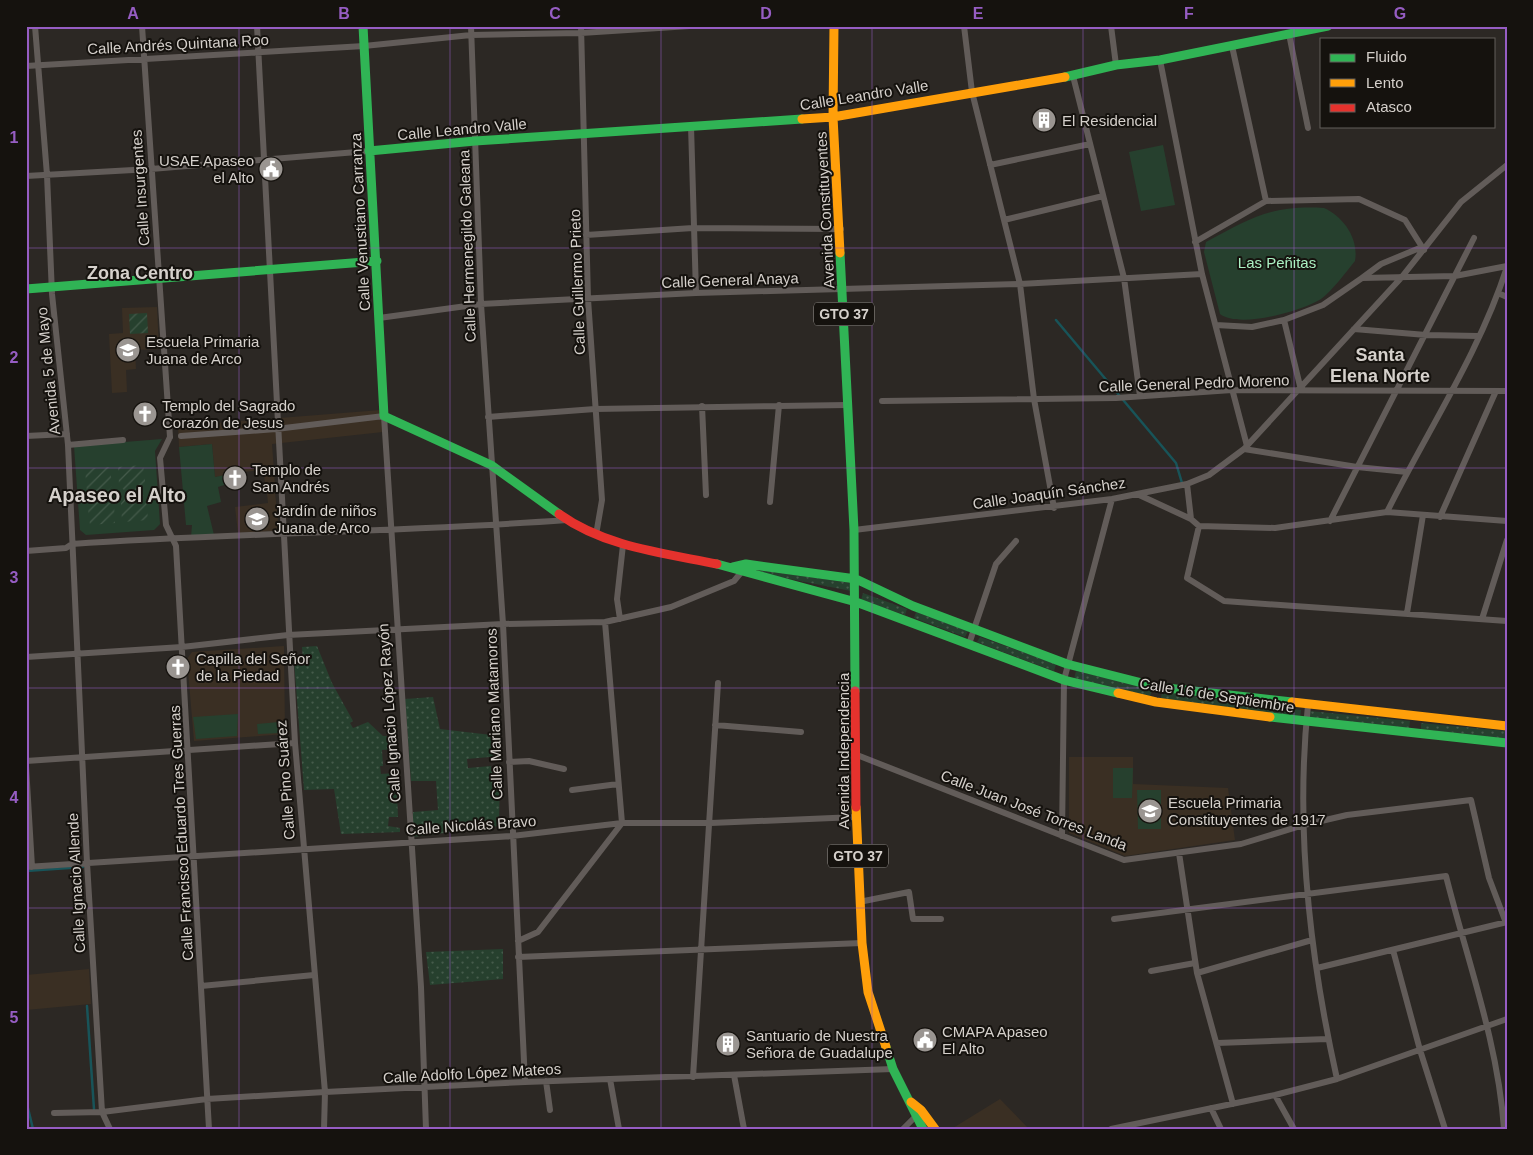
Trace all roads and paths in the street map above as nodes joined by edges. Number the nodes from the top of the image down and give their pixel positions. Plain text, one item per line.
1 (35, 26) edge
2 (142, 26) edge
3 (257, 26) edge
4 (363, 26) edge
5 (471, 26) edge
6 (690, 26) edge
7 (834, 26) edge
8 (964, 26) edge
9 (1111, 26) edge
10 (1328, 26) edge
11 (1312, 28) edge
12 (581, 30) edge
13 (471, 34) junction
14 (1289, 34) junction
15 (364, 46) junction
16 (1232, 46) junction
17 (258, 53) junction
18 (144, 58) junction
19 (1160, 60) junction
20 (37, 65) junction
21 (1116, 65) junction
22 (26, 66) edge
23 (1073, 76) junction
24 (972, 92) junction
25 (833, 116) junction
26 (691, 126) junction
27 (1308, 128) dead end
28 (586, 133) junction
29 (474, 141) junction
30 (1090, 144) junction
31 (369, 151) junction
32 (262, 158) junction
33 (990, 165) junction
34 (1507, 165) edge
35 (151, 169) junction
36 (47, 175) junction
37 (26, 176) edge
38 (1103, 196) junction
39 (1266, 201) junction
40 (1004, 220) junction
41 (693, 228) junction
42 (841, 229) junction
43 (586, 235) junction
44 (1474, 238) dead end
45 (1195, 242) junction
46 (1423, 248) junction
47 (377, 261) junction
48 (1507, 266) edge
49 (268, 268) junction
50 (1202, 274) junction
51 (1455, 276) junction
52 (1124, 278) junction
53 (1362, 278) junction
54 (1401, 278) junction
55 (159, 280) junction
56 (1020, 284) junction
57 (52, 287) junction
58 (843, 288) junction
59 (26, 289) edge
60 (696, 293) junction
61 (1498, 293) junction
62 (1507, 297) edge
63 (588, 299) junction
64 (481, 304) junction
65 (379, 318) junction
66 (1284, 320) junction
67 (1216, 325) junction
68 (1354, 329) junction
69 (1426, 335) junction
70 (1478, 336) junction
71 (1300, 386) junction
72 (1232, 390) junction
73 (1398, 391) junction
74 (1452, 391) junction
75 (1496, 391) junction
76 (1507, 391) edge
77 (1295, 392) junction
78 (1140, 396) junction
79 (1034, 399) junction
80 (882, 401) dead end
81 (848, 404) junction
82 (779, 405) junction
83 (702, 406) junction
84 (596, 409) junction
85 (384, 416) junction
86 (488, 417) junction
87 (276, 429) junction
88 (67, 434) junction
89 (26, 436) edge
90 (175, 437) junction
91 (123, 440) dead end
92 (68, 445) junction
93 (1245, 447) junction
94 (491, 464) junction
95 (1357, 467) junction
96 (1407, 472) junction
97 (1187, 484) junction
98 (1136, 493) junction
99 (706, 495) dead end
100 (1112, 499) junction
101 (770, 502) dead end
102 (1054, 508) junction
103 (1387, 512) junction
104 (1423, 515) junction
105 (1440, 517) junction
106 (1191, 519) junction
107 (567, 520) junction
108 (1330, 521) junction
109 (1507, 521) edge
110 (496, 525) junction
111 (1199, 526) junction
112 (854, 530) junction
113 (392, 531) junction
114 (284, 535) junction
115 (596, 535) junction
116 (172, 538) junction
117 (1507, 540) edge
118 (1016, 541) dead end
119 (72, 544) junction
120 (623, 545) junction
121 (26, 551) edge
122 (744, 568) junction
123 (856, 579) junction
124 (856, 602) junction
125 (913, 606) junction
126 (1407, 613) junction
127 (620, 619) junction
128 (1482, 620) junction
129 (908, 621) junction
130 (1507, 621) edge
131 (605, 622) junction
132 (503, 624) junction
133 (396, 630) junction
134 (975, 630) junction
135 (288, 635) junction
136 (969, 644) junction
137 (182, 647) junction
138 (78, 653) junction
139 (26, 657) edge
140 (1067, 664) junction
141 (1064, 680) junction
142 (718, 683) dead end
143 (1158, 687) junction
144 (1156, 702) junction
145 (1308, 705) junction
146 (1420, 716) junction
147 (1306, 722) junction
148 (715, 725) junction
149 (1507, 726) edge
150 (801, 732) dead end
151 (1417, 732) junction
152 (294, 742) junction
153 (1507, 743) edge
154 (189, 749) junction
155 (857, 755) junction
156 (82, 756) junction
157 (26, 761) edge
158 (509, 762) junction
159 (26, 766) edge
160 (564, 768) dead end
161 (618, 784) junction
162 (572, 790) dead end
163 (856, 817) junction
164 (622, 822) junction
165 (711, 823) junction
166 (1304, 825) junction
167 (512, 836) junction
168 (1062, 836) junction
169 (410, 843) junction
170 (303, 849) junction
171 (1178, 853) junction
172 (193, 857) junction
173 (87, 863) junction
174 (29, 867) edge
175 (1308, 894) junction
176 (860, 902) junction
177 (1187, 910) junction
178 (941, 919) dead end
179 (1114, 919) dead end
180 (1506, 922) edge
181 (1460, 933) junction
182 (1312, 940) junction
183 (518, 941) junction
184 (862, 942) junction
185 (702, 950) junction
186 (1393, 950) junction
187 (518, 957) junction
188 (1196, 963) junction
189 (1317, 968) junction
190 (1151, 971) dead end
191 (1197, 973) junction
192 (314, 975) junction
193 (201, 986) junction
194 (1507, 1019) edge
195 (1488, 1027) junction
196 (1328, 1039) junction
197 (1218, 1044) junction
198 (1420, 1050) junction
199 (893, 1069) junction
200 (734, 1075) junction
201 (693, 1077) junction
202 (610, 1079) junction
203 (1337, 1079) junction
204 (546, 1081) junction
205 (525, 1082) junction
206 (426, 1088) junction
207 (1504, 1091) edge
208 (325, 1092) junction
209 (1275, 1095) junction
210 (207, 1099) junction
211 (1233, 1104) junction
212 (1211, 1108) junction
213 (550, 1110) dead end
214 (102, 1112) junction
215 (54, 1113) dead end
216 (918, 1114) junction
217 (110, 1129) edge
218 (209, 1129) edge
219 (324, 1129) edge
220 (426, 1129) edge
221 (619, 1129) edge
222 (744, 1129) edge
223 (902, 1129) edge
224 (923, 1129) edge
225 (935, 1129) edge
226 (1111, 1129) edge
227 (1221, 1129) edge
228 (1294, 1129) edge
229 (1445, 1129) edge
230 (1504, 1129) edge

1 - 20 street, Avenida 5 de Mayo
2 - 18 street, Calle Insurgentes
3 - 17 street, Calle Pino Suárez
4 - 15 street, Calle Venustiano Carranza
5 - 13 street, Calle Hermenegildo Galeana
6 - 12 street, Calle Andrés Quintana Roo
7 - 25 street, Avenida Constituyentes / GTO 37
8 - 24 street
9 - 21 street
10 - 11 street, Calle Leandro Valle
11 - 14 street, Calle Leandro Valle
12 - 13 street, Calle Andrés Quintana Roo
12 - 28 street, Calle Guillermo Prieto
13 - 15 street, Calle Andrés Quintana Roo
13 - 29 street, Calle Hermenegildo Galeana
14 - 16 street, Calle Leandro Valle
14 - 27 street
15 - 17 street, Calle Andrés Quintana Roo
15 - 31 street, Calle Venustiano Carranza
16 - 19 street, Calle Leandro Valle
16 - 39 street
17 - 18 street, Calle Andrés Quintana Roo
17 - 32 street, Calle Pino Suárez
18 - 20 street, Calle Andrés Quintana Roo
18 - 35 street, Calle Insurgentes
19 - 21 street, Calle Leandro Valle
19 - 45 street
20 - 22 street, Calle Andrés Quintana Roo
20 - 36 street, Avenida 5 de Mayo
21 - 23 street, Calle Leandro Valle
23 - 24 street, Calle Leandro Valle
23 - 30 street
24 - 25 street, Calle Leandro Valle
24 - 33 street
25 - 26 street, Calle Leandro Valle
25 - 42 street, Avenida Constituyentes / GTO 37
26 - 28 street, Calle Leandro Valle
26 - 41 street
28 - 29 street, Calle Leandro Valle
28 - 43 street, Calle Guillermo Prieto
29 - 31 street, Calle Leandro Valle
29 - 64 street, Calle Hermenegildo Galeana
30 - 33 street
30 - 38 street
31 - 32 street
31 - 47 street, Calle Venustiano Carranza
32 - 35 street
32 - 49 street, Calle Pino Suárez
33 - 40 street
34 - 46 street
35 - 36 street
35 - 55 street, Calle Insurgentes
36 - 37 street
36 - 57 street, Avenida 5 de Mayo
38 - 40 street
38 - 52 street
39 - 45 street
39 - 46 street
40 - 56 street
41 - 42 street
41 - 43 street
41 - 60 street
42 - 58 street, Avenida Constituyentes / GTO 37
43 - 63 street, Calle Guillermo Prieto
44 - 51 street
45 - 50 street
46 - 53 street
46 - 54 street
47 - 49 street
47 - 65 street, Calle Venustiano Carranza
48 - 51 street
48 - 61 street
49 - 55 street
49 - 87 street, Calle Pino Suárez
50 - 52 street, Calle General Anaya
50 - 67 street
51 - 54 street
51 - 69 street
52 - 56 street, Calle General Anaya
52 - 78 street
53 - 54 street
53 - 66 street
54 - 68 street
55 - 57 street
55 - 90 street, Calle Insurgentes
56 - 58 street, Calle General Anaya
56 - 79 street
57 - 59 street
57 - 88 street, Avenida 5 de Mayo
58 - 60 street, Calle General Anaya
58 - 81 street, Avenida Constituyentes / GTO 37
60 - 63 street, Calle General Anaya
61 - 62 street
61 - 70 street
63 - 64 street, Calle General Anaya
63 - 84 street, Calle Guillermo Prieto
64 - 65 street, Calle General Anaya
64 - 86 street, Calle Hermenegildo Galeana
65 - 85 street, Calle Venustiano Carranza
66 - 67 street
66 - 71 street
67 - 72 street
68 - 69 street
68 - 71 street
69 - 70 street
69 - 73 street
70 - 74 street
71 - 77 street
72 - 77 street, Calle General Pedro Moreno
72 - 78 street, Calle General Pedro Moreno
72 - 93 street
73 - 74 street, Calle General Pedro Moreno
73 - 77 street, Calle General Pedro Moreno
73 - 95 street
74 - 75 street, Calle General Pedro Moreno
74 - 96 street
75 - 76 street, Calle General Pedro Moreno
75 - 105 street
77 - 93 street
78 - 79 street, Calle General Pedro Moreno
79 - 80 street, Calle General Pedro Moreno
79 - 102 street
81 - 82 street
81 - 112 street, Avenida Constituyentes / GTO 37
82 - 83 street
82 - 101 street
83 - 84 street
83 - 99 street
84 - 86 street
84 - 115 street, Calle Guillermo Prieto
85 - 87 street
85 - 94 street, Calle 16 de Septiembre
85 - 113 street, Calle Ignacio López Rayón
86 - 94 street, Calle Hermenegildo Galeana
87 - 90 street
87 - 114 street, Calle Pino Suárez
88 - 89 street
88 - 92 street, Avenida 5 de Mayo
90 - 116 street, Calle Francisco Eduardo Tres Guerras
91 - 92 street
92 - 119 street, Avenida 5 de Mayo
93 - 95 street
93 - 97 street
94 - 107 street, Calle 16 de Septiembre
94 - 110 street, Calle Mariano Matamoros
95 - 96 street
95 - 108 street
96 - 103 street
97 - 98 street
97 - 106 street
98 - 100 street, Calle Joaquín Sánchez
98 - 106 street, Calle Joaquín Sánchez
100 - 102 street, Calle Joaquín Sánchez
100 - 140 street
102 - 112 street, Calle Joaquín Sánchez
103 - 104 street
103 - 108 street
104 - 105 street
104 - 126 street
105 - 109 street
106 - 111 street, Calle Joaquín Sánchez
107 - 110 street
107 - 115 street, Calle 16 de Septiembre
108 - 111 street
110 - 113 street
110 - 132 street, Calle Mariano Matamoros
111 - 126 street
112 - 123 street, Avenida Constituyentes / GTO 37
113 - 114 street
113 - 133 street, Calle Ignacio López Rayón
114 - 116 street
114 - 135 street, Calle Pino Suárez
115 - 120 street, Calle 16 de Septiembre
116 - 119 street
116 - 137 street, Calle Francisco Eduardo Tres Guerras
117 - 128 street
118 - 134 street
119 - 121 street
119 - 138 street, Avenida 5 de Mayo
120 - 122 street, Calle 16 de Septiembre
120 - 127 street
122 - 123 street, Calle 16 de Septiembre
122 - 124 street, Calle 16 de Septiembre
122 - 127 street
123 - 124 street, Avenida Constituyentes / GTO 37
123 - 125 street, Calle 16 de Septiembre
124 - 129 street, Calle 16 de Septiembre
124 - 155 street, Avenida Independencia / GTO 37
125 - 129 street
125 - 134 street, Calle 16 de Septiembre
126 - 128 street
127 - 131 street
128 - 130 street
129 - 136 street, Calle 16 de Septiembre
131 - 132 street
131 - 161 street
132 - 133 street
132 - 158 street, Calle Mariano Matamoros
133 - 135 street
133 - 169 street, Calle Ignacio López Rayón
134 - 136 street
134 - 140 street, Calle 16 de Septiembre
135 - 137 street
135 - 152 street, Calle Pino Suárez
136 - 141 street, Calle 16 de Septiembre
137 - 138 street
137 - 154 street, Calle Francisco Eduardo Tres Guerras
138 - 139 street
138 - 156 street, Calle Ignacio Allende
140 - 141 street
140 - 143 street, Calle 16 de Septiembre
141 - 144 street, Calle 16 de Septiembre
141 - 168 street
142 - 148 street
143 - 144 street
143 - 145 street, Calle 16 de Septiembre
144 - 147 street, Calle 16 de Septiembre
145 - 146 street, Calle 16 de Septiembre
145 - 147 street
146 - 149 street, Calle 16 de Septiembre
146 - 151 street
147 - 151 street, Calle 16 de Septiembre
147 - 166 street
148 - 150 street
148 - 165 street
151 - 153 street, Calle 16 de Septiembre
152 - 154 street
152 - 170 street, Calle Pino Suárez
154 - 156 street
154 - 172 street, Calle Francisco Eduardo Tres Guerras
155 - 163 street, Avenida Independencia / GTO 37
155 - 168 street, Calle Juan José Torres Landa
156 - 157 street
156 - 173 street, Calle Ignacio Allende
158 - 160 street
158 - 167 street, Calle Mariano Matamoros
159 - 174 street
161 - 162 street
161 - 164 street
163 - 165 street, Calle Nicolás Bravo
163 - 176 street, Avenida Independencia / GTO 37
164 - 165 street, Calle Nicolás Bravo
164 - 167 street, Calle Nicolás Bravo
164 - 183 street
165 - 185 street
166 - 171 street, Calle Juan José Torres Landa
166 - 175 street
166 - 180 street, Calle Juan José Torres Landa
167 - 169 street, Calle Nicolás Bravo
167 - 183 street, Calle Mariano Matamoros
168 - 171 street, Calle Juan José Torres Landa
169 - 170 street, Calle Nicolás Bravo
169 - 206 street, Calle Ignacio López Rayón
170 - 172 street, Calle Nicolás Bravo
170 - 192 street, Calle Pino Suárez
171 - 177 street
172 - 173 street, Calle Nicolás Bravo
172 - 193 street, Calle Francisco Eduardo Tres Guerras
173 - 174 street, Calle Nicolás Bravo
173 - 214 street, Calle Ignacio Allende
175 - 177 street
175 - 181 street
175 - 182 street
176 - 178 street
176 - 184 street, Avenida Independencia / GTO 37
177 - 179 street
177 - 188 street
180 - 181 street
181 - 186 street
181 - 195 street
182 - 189 street
182 - 191 street
183 - 187 street, Calle Mariano Matamoros
184 - 185 street
184 - 199 street, Avenida Independencia / GTO 37
185 - 187 street
185 - 201 street
186 - 189 street
186 - 198 street
187 - 205 street, Calle Mariano Matamoros
188 - 190 street
188 - 191 street
189 - 196 street
191 - 197 street
192 - 193 street
192 - 208 street, Calle Pino Suárez
193 - 210 street, Calle Francisco Eduardo Tres Guerras
194 - 195 street
195 - 198 street
195 - 207 street
196 - 197 street
196 - 203 street
197 - 211 street
198 - 203 street
198 - 229 street
199 - 200 street, Calle Adolfo López Mateos
199 - 216 street, Avenida Independencia / GTO 37
200 - 201 street, Calle Adolfo López Mateos
200 - 222 street
201 - 202 street, Calle Adolfo López Mateos
202 - 204 street, Calle Adolfo López Mateos
202 - 221 street
203 - 209 street
204 - 205 street, Calle Adolfo López Mateos
204 - 213 street
205 - 206 street, Calle Adolfo López Mateos
206 - 208 street, Calle Adolfo López Mateos
206 - 220 street, Calle Ignacio López Rayón
207 - 230 street
208 - 210 street, Calle Adolfo López Mateos
208 - 219 street, Calle Pino Suárez
209 - 211 street
209 - 228 street
210 - 214 street, Calle Adolfo López Mateos
210 - 218 street, Calle Francisco Eduardo Tres Guerras
211 - 212 street
212 - 226 street
212 - 227 street
214 - 215 street, Calle Adolfo López Mateos
214 - 217 street
216 - 223 street
216 - 224 street, Avenida Independencia / GTO 37
216 - 225 street, Avenida Independencia / GTO 37

